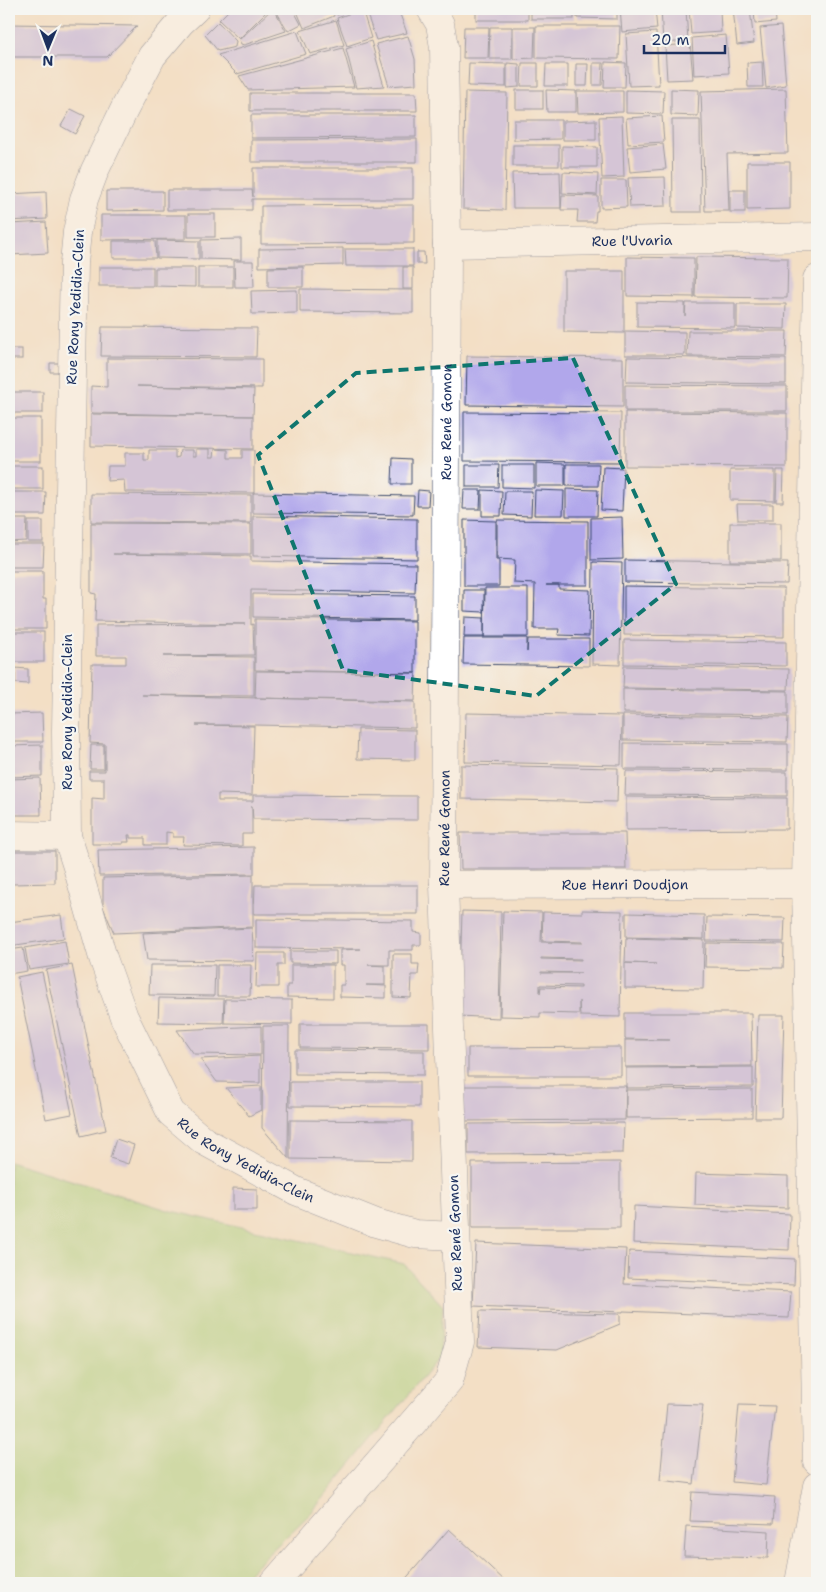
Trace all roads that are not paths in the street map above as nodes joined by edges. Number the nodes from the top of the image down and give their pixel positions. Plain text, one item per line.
1 (195, 9) edge
2 (431, 9) edge
3 (817, 237) edge
4 (447, 244) junction
5 (817, 279) edge
6 (815, 606) edge
7 (9, 835) edge
8 (67, 836) junction
9 (806, 884) junction
10 (444, 885) junction
11 (455, 1236) junction
12 (817, 1461) edge
13 (817, 1486) edge
14 (274, 1583) edge
15 (799, 1583) edge

1 - 8 street, Rue Rony Yedidia-Clein
2 - 4 street, Rue René Gomon
3 - 4 street, Rue l'Uvaria
4 - 10 street, Rue René Gomon
5 - 6 street
6 - 9 street
7 - 8 street
8 - 11 street, Rue Rony Yedidia-Clein
9 - 10 street, Rue Henri Doudjon
9 - 12 street
10 - 11 street, Rue René Gomon
11 - 14 street, Rue René Gomon
13 - 15 street

